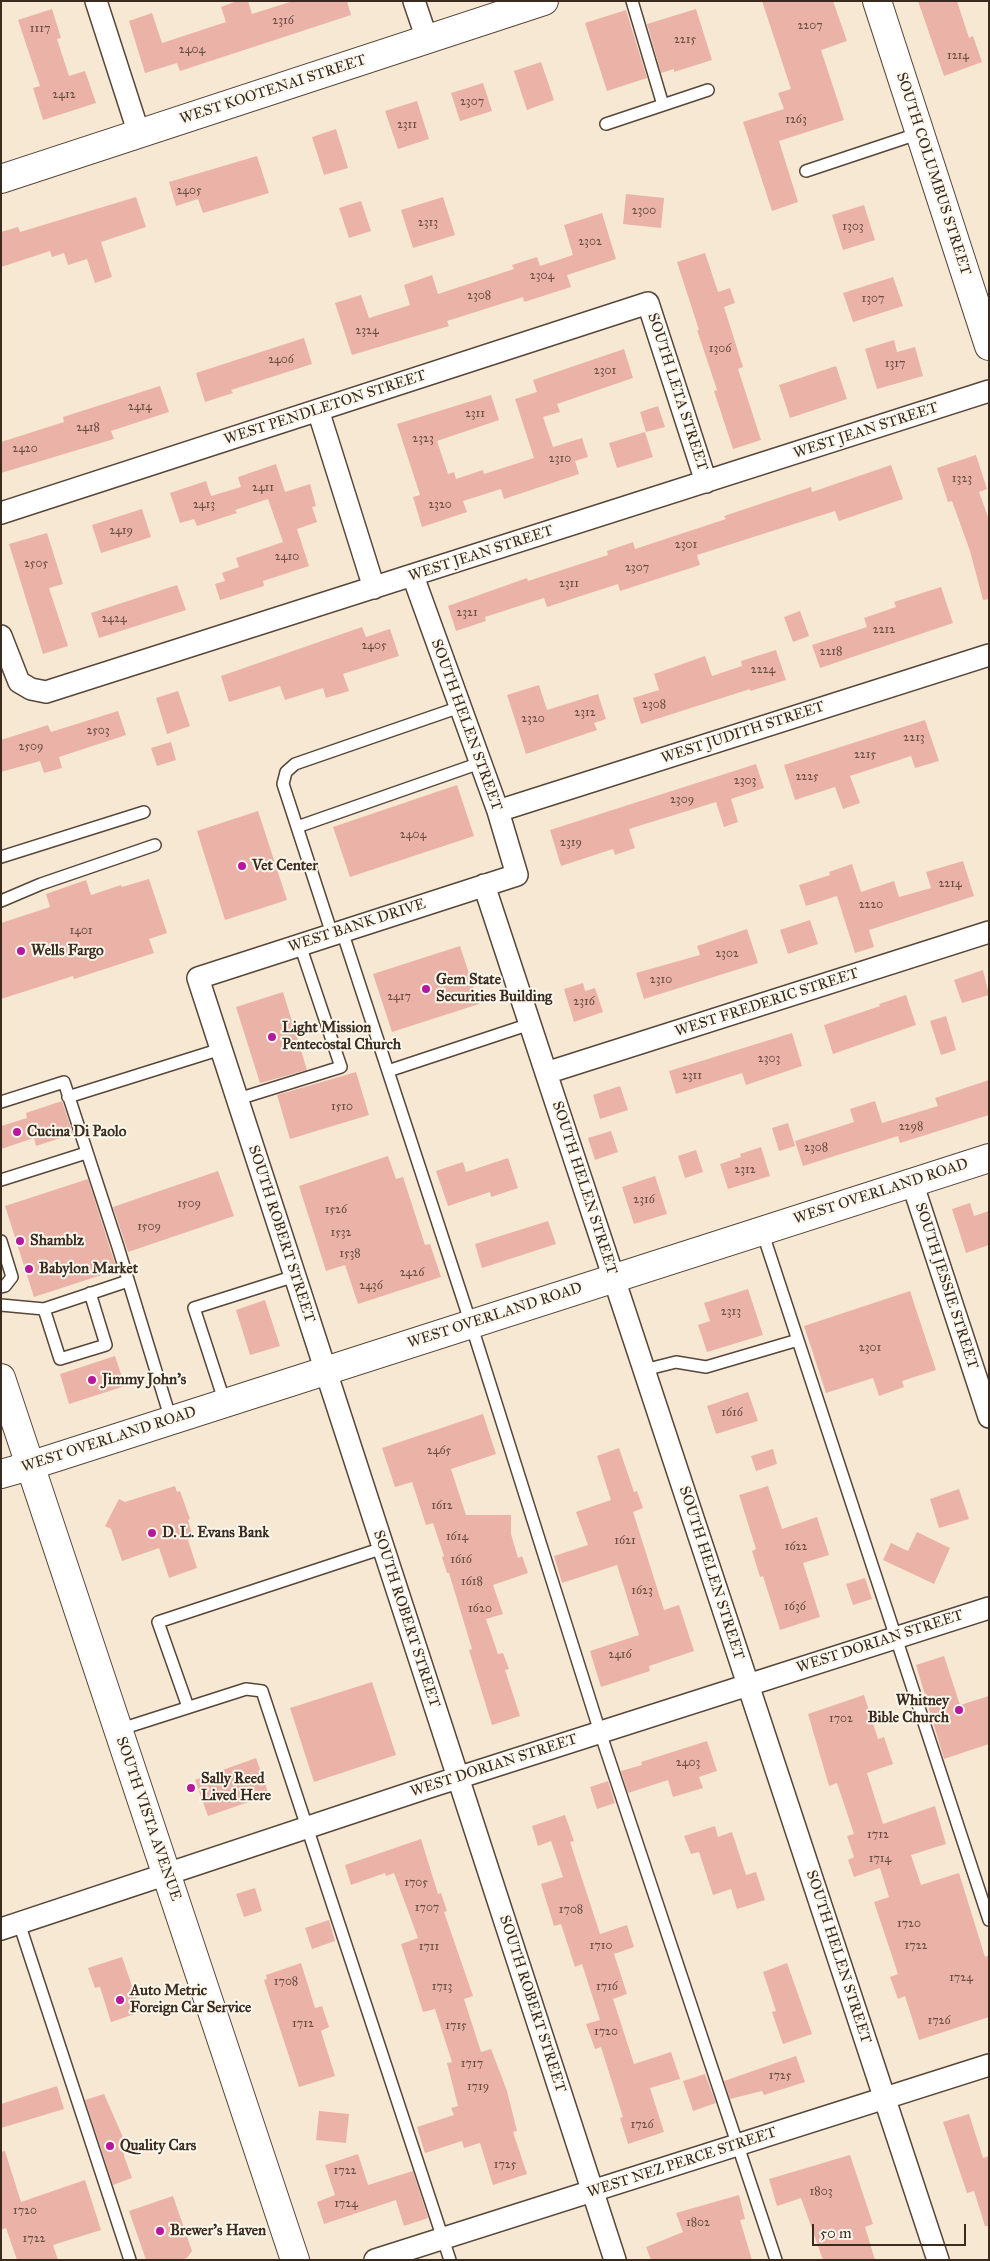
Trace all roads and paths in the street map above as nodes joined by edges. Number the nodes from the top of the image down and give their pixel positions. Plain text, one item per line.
1 (96, 1) edge
2 (414, 1) edge
3 (544, 1) edge
4 (632, 1) edge
5 (877, 1) edge
6 (427, 40) junction
7 (708, 90) dead end
8 (663, 105) junction
9 (606, 124) dead end
10 (139, 134) junction
11 (920, 134) junction
12 (806, 171) dead end
13 (1, 179) edge
14 (648, 303) joint
15 (989, 346) edge
16 (989, 391) edge
17 (318, 410) junction
18 (706, 482) junction
19 (1, 513) edge
20 (413, 576) junction
21 (374, 588) junction
22 (1, 636) edge
23 (989, 655) edge
24 (460, 707) junction
25 (480, 762) junction
26 (498, 811) junction
27 (144, 812) dead end
28 (297, 828) junction
29 (155, 845) dead end
30 (1, 857) edge
31 (516, 875) joint
32 (484, 885) junction
33 (1, 901) edge
34 (989, 932) edge
35 (337, 933) junction
36 (300, 945) junction
37 (198, 978) joint
38 (530, 1024) junction
39 (221, 1049) junction
40 (388, 1071) junction
41 (546, 1073) junction
42 (68, 1097) junction
43 (238, 1099) junction
44 (1, 1102) edge
45 (86, 1153) junction
46 (989, 1158) edge
47 (1, 1180) edge
48 (912, 1182) junction
49 (762, 1231) junction
50 (1, 1241) edge
51 (295, 1276) junction
52 (614, 1278) junction
53 (128, 1281) junction
54 (1, 1287) edge
55 (90, 1294) junction
56 (1, 1305) edge
57 (44, 1309) junction
58 (472, 1324) junction
59 (798, 1340) junction
60 (326, 1370) junction
61 (644, 1370) junction
62 (1, 1378) edge
63 (225, 1403) junction
64 (989, 1418) edge
65 (171, 1420) junction
66 (29, 1466) junction
67 (1, 1474) edge
68 (383, 1548) junction
69 (989, 1608) edge
70 (896, 1637) junction
71 (748, 1685) junction
72 (188, 1707) junction
73 (118, 1730) junction
74 (600, 1732) junction
75 (458, 1777) junction
76 (309, 1827) junction
77 (166, 1874) junction
78 (989, 1920) edge
79 (10, 1926) edge
80 (989, 2065) edge
81 (885, 2098) junction
82 (738, 2145) junction
83 (593, 2192) junction
84 (443, 2238) junction
85 (404, 2255) edge
86 (130, 2260) edge
87 (295, 2260) edge
88 (375, 2260) edge
89 (450, 2260) edge
90 (615, 2260) edge
91 (776, 2260) edge
92 (938, 2260) edge

1 - 10 street
2 - 6 street
3 - 6 main road, WEST KOOTENAI STREET
4 - 8 lane
5 - 11 main road, SOUTH COLUMBUS STREET
6 - 10 main road, WEST KOOTENAI STREET
7 - 8 lane
8 - 9 lane
10 - 13 main road, WEST KOOTENAI STREET
11 - 12 lane
11 - 15 main road, SOUTH COLUMBUS STREET
14 - 17 street, WEST PENDLETON STREET
14 - 18 street, SOUTH LETA STREET
16 - 18 street, WEST JEAN STREET
17 - 19 street, WEST PENDLETON STREET
17 - 21 street
18 - 20 street, WEST JEAN STREET
20 - 21 street, WEST JEAN STREET
20 - 24 street, SOUTH HELEN STREET
21 - 22 street, WEST JEAN STREET
23 - 26 street, WEST JUDITH STREET
24 - 25 street, SOUTH HELEN STREET
24 - 28 lane
25 - 26 street, SOUTH HELEN STREET
25 - 28 lane
26 - 31 street, SOUTH HELEN STREET
27 - 30 lane
28 - 35 lane
29 - 33 lane
31 - 32 street, WEST BANK DRIVE
32 - 35 street, WEST BANK DRIVE
32 - 38 street, SOUTH HELEN STREET
34 - 41 street, WEST FREDERIC STREET
35 - 36 street, WEST BANK DRIVE
35 - 40 lane
36 - 37 street, WEST BANK DRIVE
36 - 43 lane
37 - 39 street, SOUTH ROBERT STREET
38 - 40 lane
38 - 41 street, SOUTH HELEN STREET
39 - 42 lane
39 - 43 street, SOUTH ROBERT STREET
40 - 58 lane
41 - 52 street, SOUTH HELEN STREET
42 - 44 lane
42 - 45 lane
43 - 51 street, SOUTH ROBERT STREET
45 - 47 lane
45 - 53 lane
46 - 48 main road, WEST OVERLAND ROAD
48 - 49 main road, WEST OVERLAND ROAD
48 - 64 street, SOUTH JESSIE STREET
49 - 52 main road, WEST OVERLAND ROAD
49 - 59 lane
50 - 54 lane
51 - 60 street, SOUTH ROBERT STREET
51 - 63 lane
52 - 58 main road, WEST OVERLAND ROAD
52 - 61 street, SOUTH HELEN STREET
53 - 55 lane
53 - 65 lane
55 - 57 lane
55 - 57 lane
56 - 57 lane
58 - 60 main road, WEST OVERLAND ROAD
58 - 74 lane
59 - 61 lane
59 - 70 lane
60 - 63 main road, WEST OVERLAND ROAD
60 - 68 street, SOUTH ROBERT STREET
61 - 71 street, SOUTH HELEN STREET
62 - 66 main road, SOUTH VISTA AVENUE
63 - 65 main road, WEST OVERLAND ROAD
65 - 66 main road, WEST OVERLAND ROAD
66 - 67 main road, WEST OVERLAND ROAD
66 - 73 main road, SOUTH VISTA AVENUE
68 - 72 lane
68 - 75 street, SOUTH ROBERT STREET
69 - 70 street, WEST DORIAN STREET
70 - 71 street, WEST DORIAN STREET
70 - 78 lane
71 - 74 street, WEST DORIAN STREET
71 - 81 street, SOUTH HELEN STREET
72 - 73 lane
72 - 76 lane
73 - 77 main road, SOUTH VISTA AVENUE
74 - 75 street, WEST DORIAN STREET
74 - 82 lane
75 - 76 street, WEST DORIAN STREET
75 - 83 street, SOUTH ROBERT STREET
76 - 77 street, WEST DORIAN STREET
76 - 84 lane
77 - 79 street, WEST DORIAN STREET
77 - 87 main road, SOUTH VISTA AVENUE
79 - 86 lane
80 - 81 street, WEST NEZ PERCE STREET
81 - 82 street, WEST NEZ PERCE STREET
81 - 92 street, SOUTH HELEN STREET
82 - 83 street, WEST NEZ PERCE STREET
82 - 91 lane
83 - 84 street, WEST NEZ PERCE STREET
83 - 90 street, SOUTH ROBERT STREET
84 - 85 street, WEST NEZ PERCE STREET
84 - 89 lane
85 - 88 street, WEST NEZ PERCE STREET

